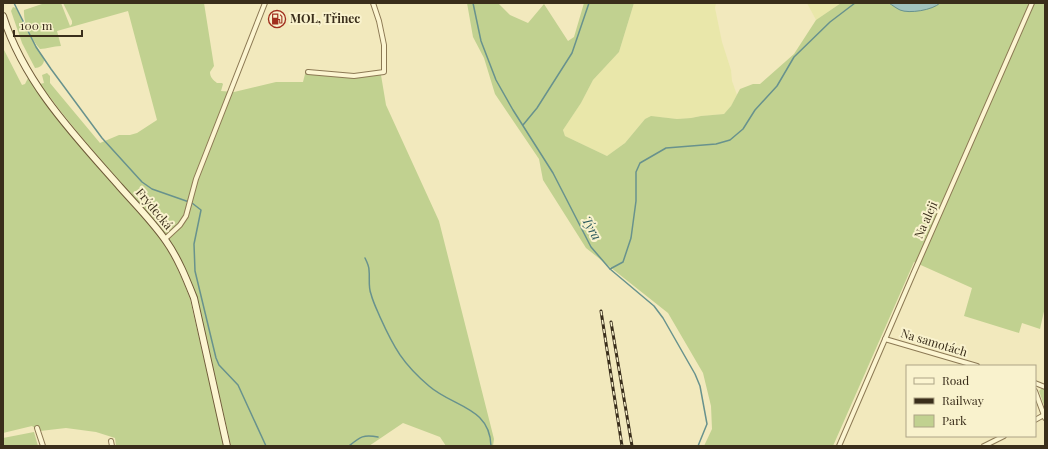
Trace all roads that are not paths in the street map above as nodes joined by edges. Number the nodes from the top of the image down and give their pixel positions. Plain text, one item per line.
1 (265, 3) edge
2 (373, 3) edge
3 (1032, 3) edge
4 (3, 16) edge
5 (308, 72) dead end
6 (165, 239) junction
7 (885, 339) junction
8 (974, 365) edge
9 (1036, 394) edge
10 (1044, 416) edge
11 (37, 428) dead end
12 (1002, 437) edge
13 (111, 441) dead end
14 (44, 446) edge
15 (112, 446) edge
16 (227, 446) edge
17 (839, 446) edge
18 (984, 446) edge

1 - 6 street
2 - 5 street
3 - 7 street, Na aleji
4 - 6 main road, Frýdecká
6 - 16 main road, Frýdecká
7 - 8 street, Na samotách
7 - 17 street, Na aleji
9 - 10 street
11 - 14 street
12 - 18 street
13 - 15 street

